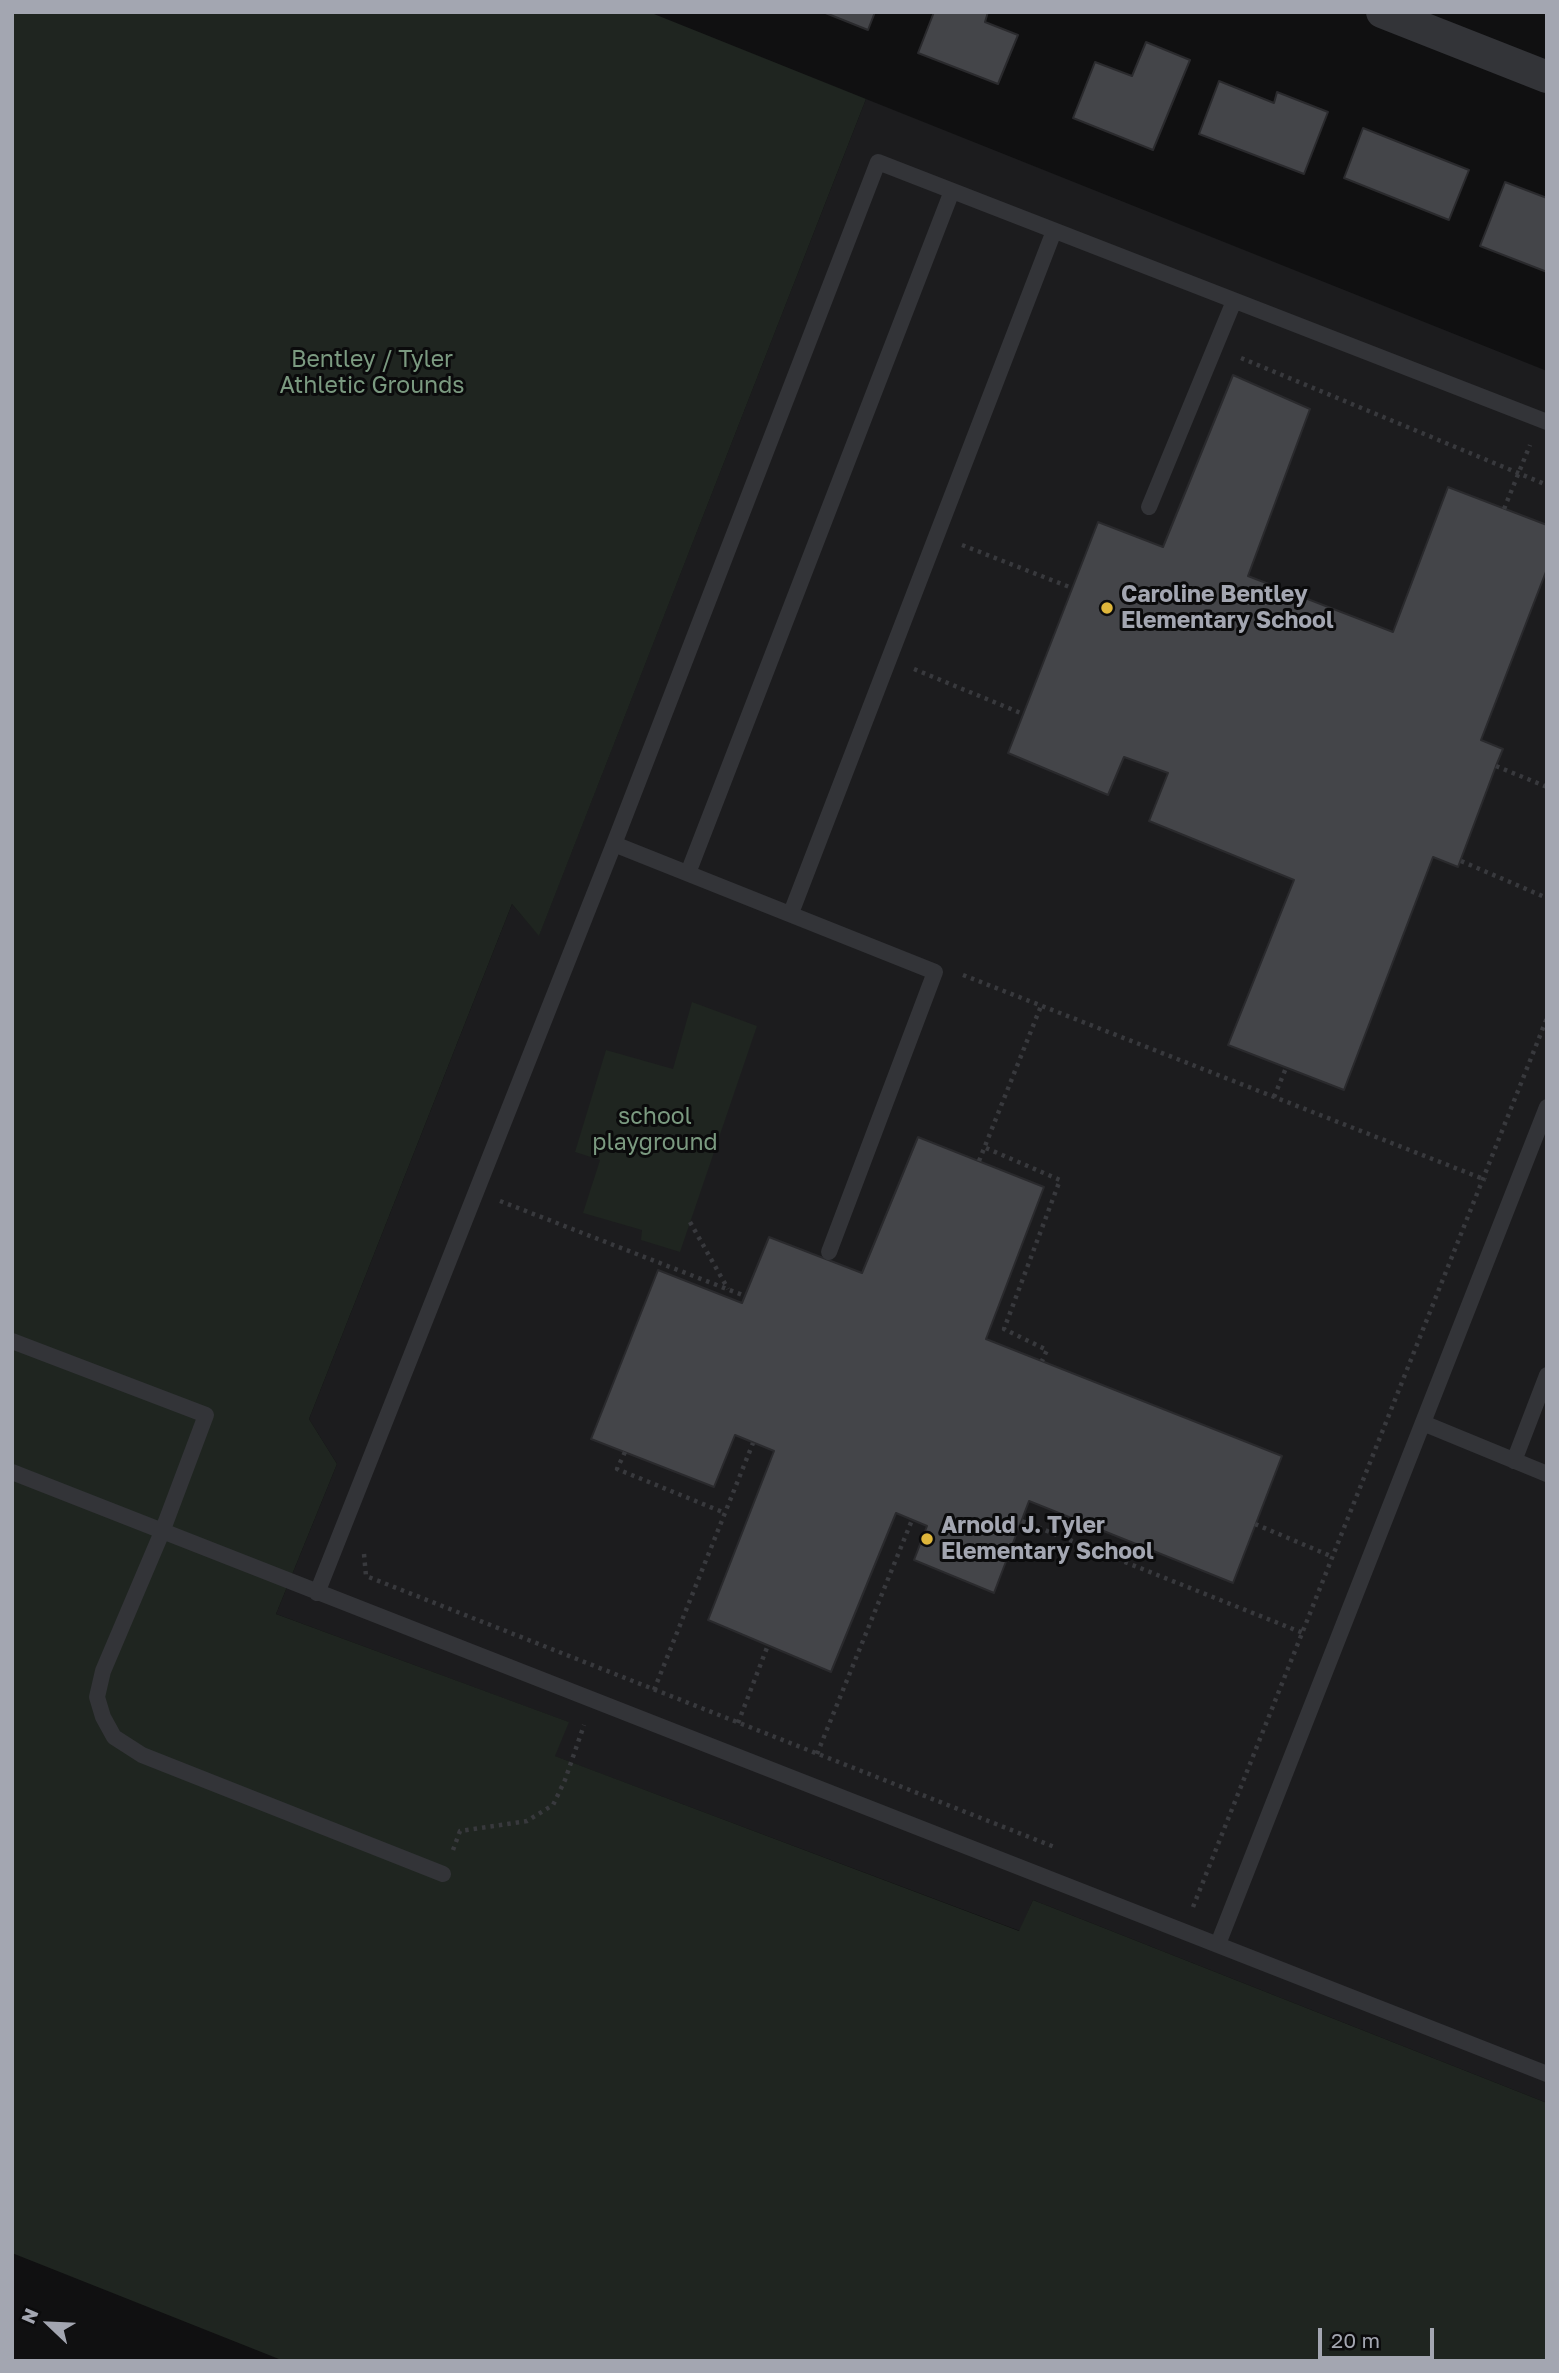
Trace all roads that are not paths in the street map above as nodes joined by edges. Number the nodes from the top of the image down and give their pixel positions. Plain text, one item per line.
1 (1382, 12) edge
2 (1547, 77) edge
3 (951, 191) junction
4 (1054, 231) junction
5 (1234, 300) junction
6 (1544, 421) edge
7 (1149, 507) dead end
8 (614, 844) junction
9 (688, 873) junction
10 (791, 913) junction
11 (1547, 1107) edge
12 (829, 1252) dead end
13 (12, 1340) edge
14 (1547, 1376) edge
15 (1423, 1423) junction
16 (1514, 1461) junction
17 (12, 1472) edge
18 (1547, 1474) edge
19 (162, 1532) junction
20 (317, 1592) junction
21 (443, 1874) road end
22 (1218, 1944) junction
23 (1547, 2074) edge

1 - 2 street
3 - 4 lane
3 - 8 lane
3 - 9 lane
4 - 5 lane
4 - 10 lane
5 - 6 lane
5 - 7 lane
8 - 9 lane
8 - 20 lane
9 - 10 lane
10 - 12 lane
11 - 15 lane
13 - 19 lane
14 - 16 lane
15 - 16 lane
15 - 22 lane
16 - 18 lane
17 - 19 lane
19 - 20 lane
19 - 21 lane
20 - 22 lane
22 - 23 lane

